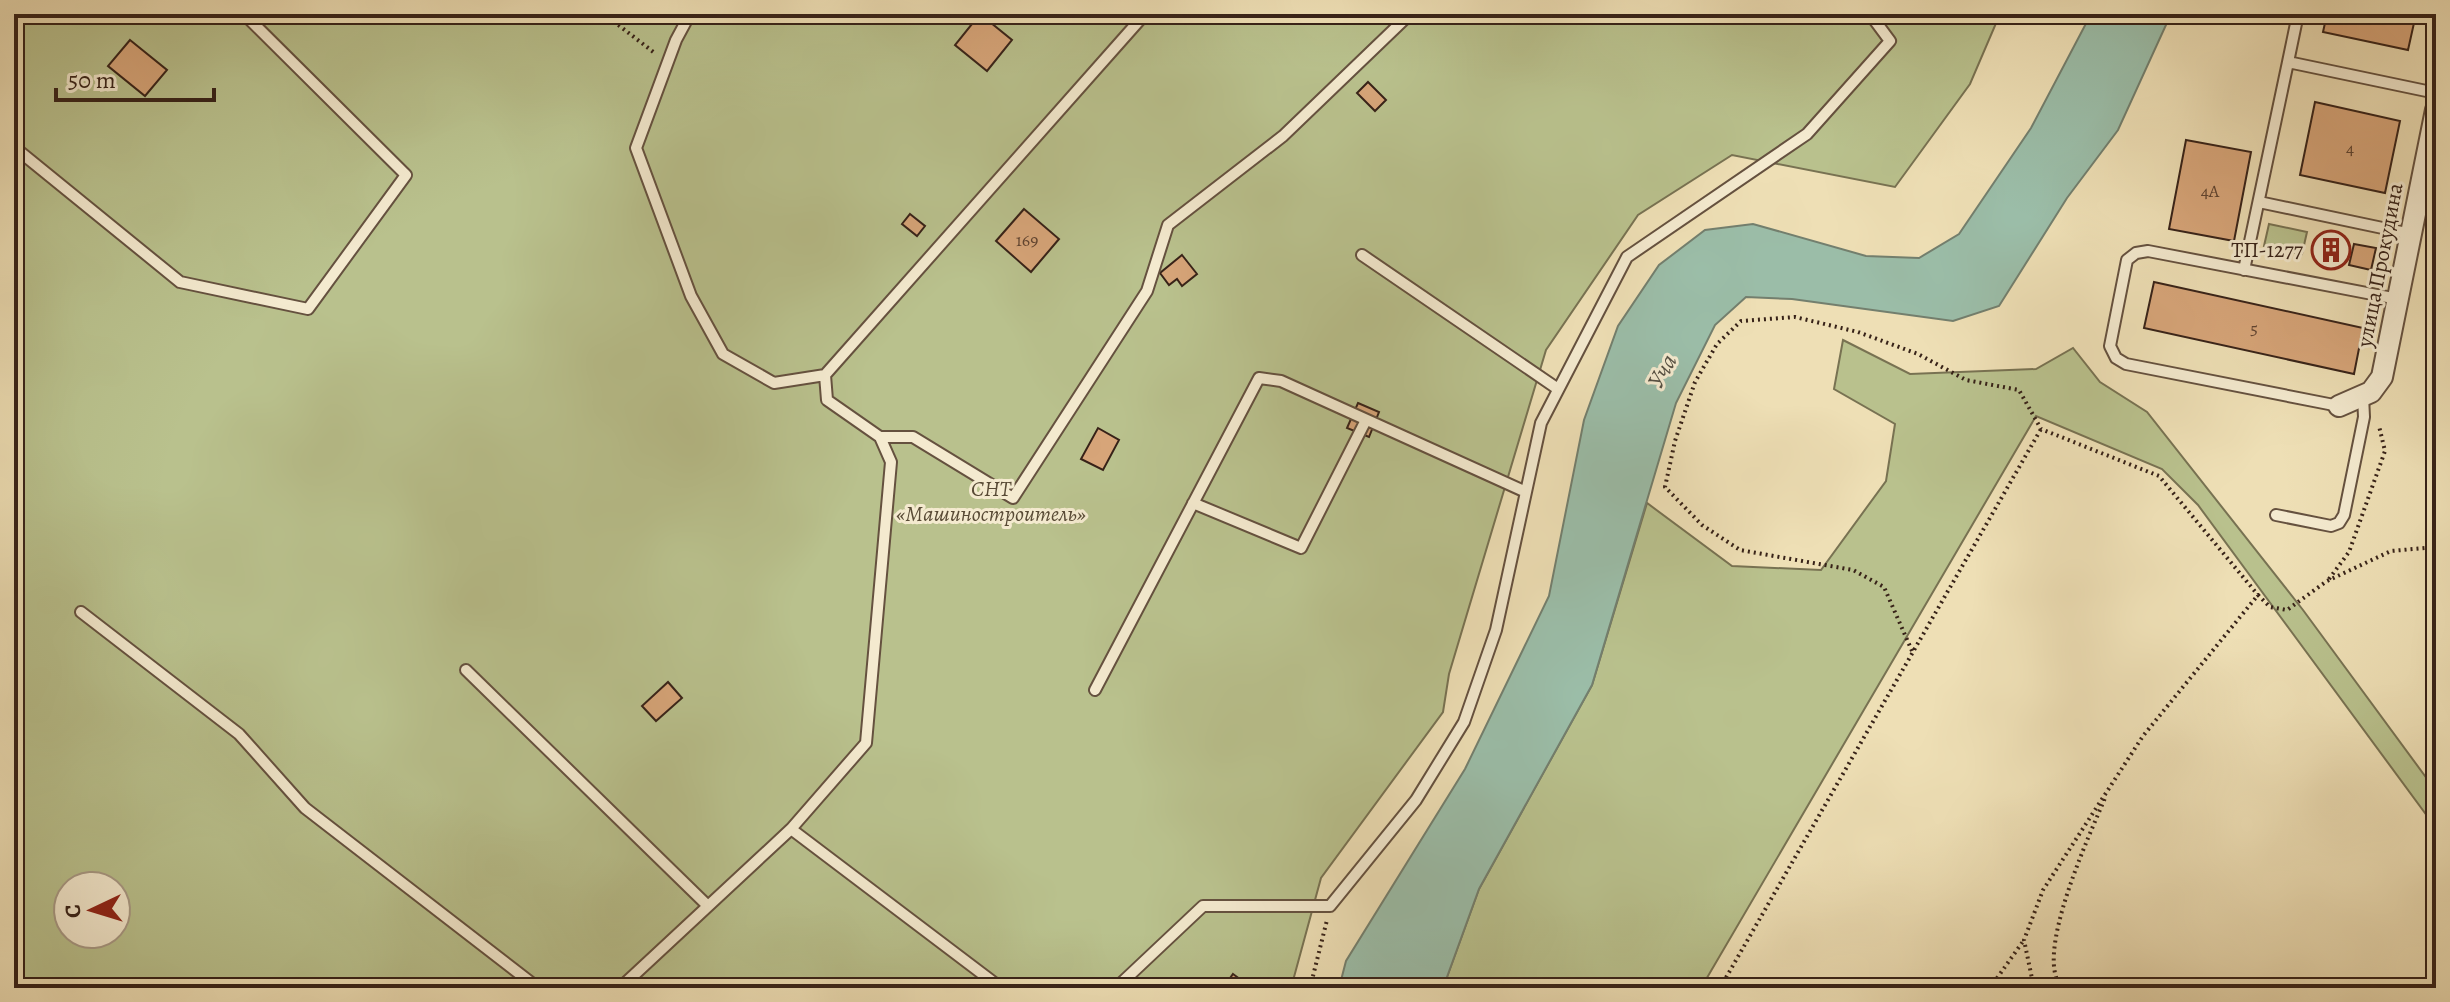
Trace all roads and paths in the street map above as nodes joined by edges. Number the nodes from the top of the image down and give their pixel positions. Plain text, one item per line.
1 (244, 14) edge
2 (604, 14) edge
3 (690, 14) edge
4 (1145, 14) edge
5 (1410, 14) edge
6 (1870, 14) edge
7 (2298, 14) edge
8 (2288, 62) junction
9 (668, 63) junction
10 (2436, 93) edge
11 (2436, 110) edge
12 (14, 147) edge
13 (2259, 202) junction
14 (2411, 234) junction
15 (1362, 255) dead end
16 (2244, 270) junction
17 (2398, 299) junction
18 (825, 375) junction
19 (1558, 389) junction
20 (2363, 396) junction
21 (2339, 406) joint
22 (1366, 420) junction
23 (2041, 429) junction
24 (880, 437) junction
25 (1526, 492) junction
26 (1193, 503) junction
27 (2276, 515) dead end
28 (2436, 547) edge
29 (2258, 595) junction
30 (81, 612) dead end
31 (1912, 651) junction
32 (466, 670) dead end
33 (1095, 690) dead end
34 (2110, 786) junction
35 (791, 829) junction
36 (708, 906) junction
37 (1330, 906) junction
38 (2024, 940) junction
39 (538, 988) edge
40 (620, 988) edge
41 (1001, 988) edge
42 (1116, 988) edge
43 (1310, 988) edge
44 (1720, 988) edge
45 (1990, 988) edge
46 (2034, 988) edge
47 (2063, 988) edge

1 - 12 lane
2 - 9 path
3 - 9 lane
4 - 18 lane
5 - 24 lane
6 - 19 lane
7 - 8 lane
8 - 10 lane
8 - 13 lane
9 - 18 lane
11 - 14 street, улица Прокудина
13 - 14 lane
13 - 16 lane
14 - 17 street, улица Прокудина
15 - 19 lane
16 - 17 lane
16 - 21 lane
17 - 20 street, улица Прокудина
18 - 24 lane
19 - 25 lane
20 - 21 street
20 - 27 lane
22 - 25 lane
22 - 26 lane
22 - 26 lane
23 - 29 path
23 - 31 path
23 - 31 path
24 - 35 lane
25 - 37 lane
26 - 33 lane
28 - 29 path
29 - 34 path
30 - 39 lane
31 - 44 path
32 - 36 lane
34 - 38 path
34 - 47 path
35 - 36 lane
35 - 41 lane
36 - 40 lane
37 - 42 lane
37 - 43 path
38 - 45 path
38 - 46 path

